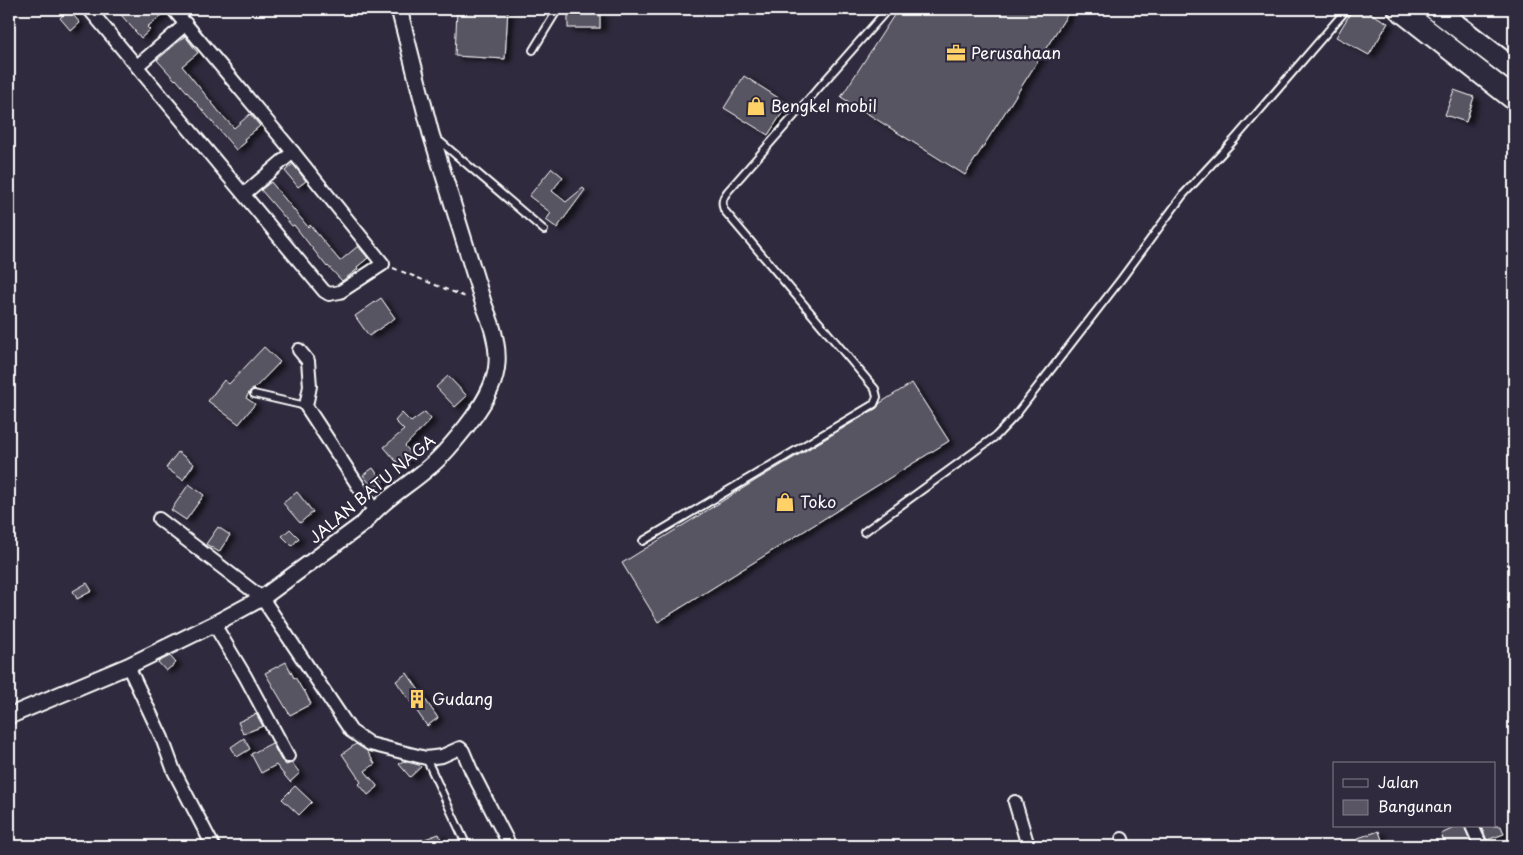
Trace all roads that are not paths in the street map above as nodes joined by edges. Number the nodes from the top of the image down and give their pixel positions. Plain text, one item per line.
1 (89, 9) edge
2 (174, 9) edge
3 (399, 9) edge
4 (558, 9) edge
5 (888, 9) edge
6 (1347, 9) edge
7 (1399, 9) edge
8 (1435, 9) edge
9 (186, 24) junction
10 (533, 50) dead end
11 (138, 66) junction
12 (1514, 70) edge
13 (1514, 99) edge
14 (431, 134) junction
15 (293, 152) junction
16 (244, 194) junction
17 (544, 230) dead end
18 (299, 350) dead end
19 (254, 394) dead end
20 (306, 406) junction
21 (374, 510) junction
22 (159, 519) dead end
23 (864, 532) dead end
24 (643, 541) dead end
25 (262, 598) junction
26 (214, 624) junction
27 (128, 666) junction
28 (9, 716) edge
29 (288, 756) dead end
30 (426, 758) junction
31 (1015, 802) dead end
32 (1473, 828) edge
33 (213, 846) edge
34 (467, 846) edge
35 (510, 846) edge
36 (1028, 846) edge
37 (1481, 846) edge

1 - 11 street
2 - 9 street
3 - 14 street, JALAN BATU NAGA
4 - 10 lane
5 - 24 lane
6 - 23 lane
7 - 13 highway
8 - 12 highway
9 - 11 street
9 - 15 street
11 - 16 street
14 - 17 lane
14 - 21 street, JALAN BATU NAGA
15 - 16 street
15 - 16 street
18 - 20 street
19 - 20 lane
20 - 21 street
21 - 25 street, JALAN BATU NAGA
22 - 25 street
25 - 26 street, JALAN BATU NAGA
25 - 30 street
26 - 27 street, JALAN BATU NAGA
26 - 29 street
27 - 28 street, JALAN BATU NAGA
27 - 33 street
30 - 34 lane
30 - 35 street
31 - 36 street
32 - 37 street

